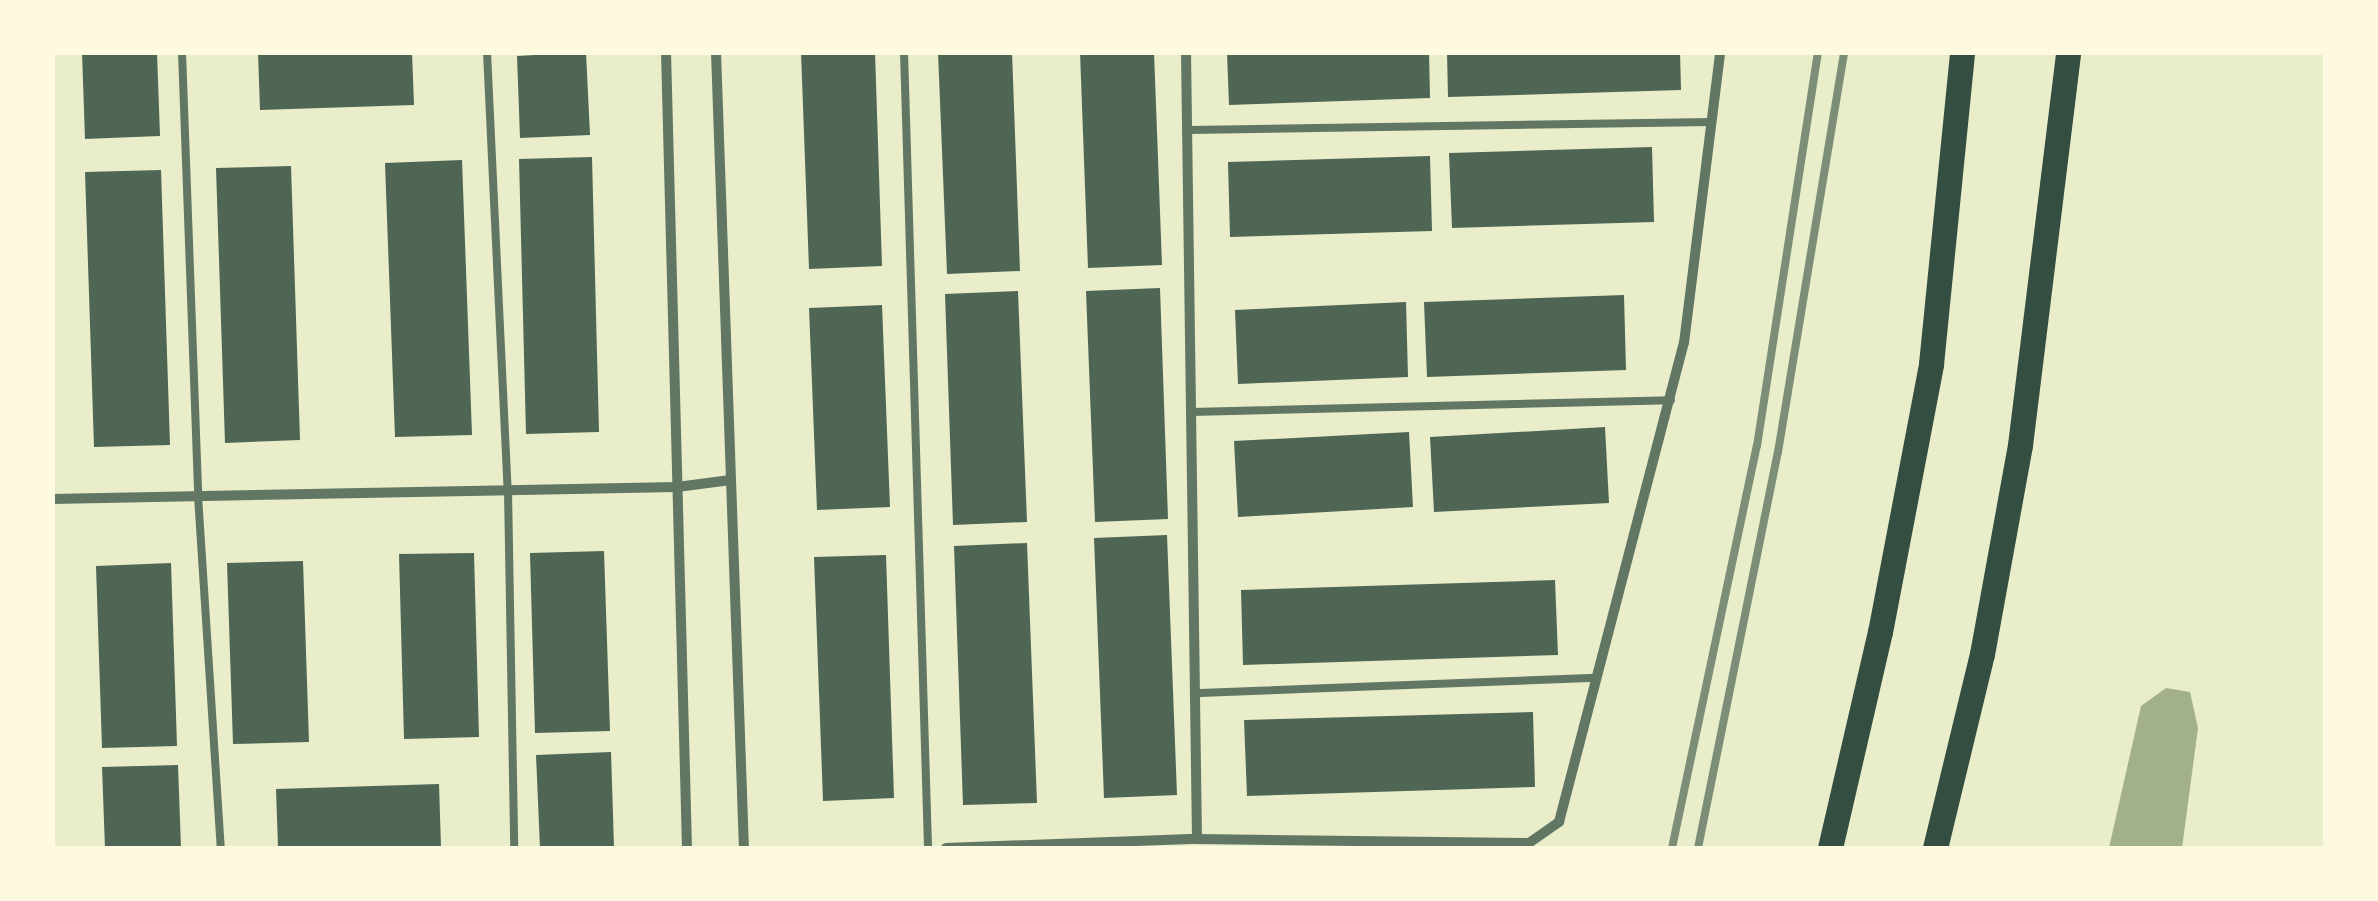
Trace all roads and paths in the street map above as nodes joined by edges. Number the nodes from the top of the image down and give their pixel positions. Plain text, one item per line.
1 (182, 52) edge
2 (487, 52) edge
3 (666, 52) edge
4 (716, 52) edge
5 (904, 52) edge
6 (1186, 52) edge
7 (1720, 52) edge
8 (1962, 52) edge
9 (2068, 52) edge
10 (1712, 122) junction
11 (1189, 130) junction
12 (1670, 400) junction
13 (1192, 412) junction
14 (731, 480) junction
15 (677, 486) junction
16 (508, 490) junction
17 (198, 496) junction
18 (52, 500) edge
19 (1597, 678) junction
20 (1200, 694) junction
21 (1197, 839) junction
22 (221, 848) edge
23 (514, 848) edge
24 (687, 848) edge
25 (744, 848) edge
26 (928, 848) edge
27 (946, 848) edge
28 (1830, 848) edge
29 (1935, 848) edge

1 - 17 lane
2 - 16 lane
3 - 15 street
4 - 14 street
5 - 26 lane
6 - 11 street
7 - 10 street
8 - 28 main road
9 - 29 main road
10 - 11 lane
10 - 12 street
11 - 13 street
12 - 13 lane
12 - 19 street
13 - 20 street
14 - 15 street
14 - 25 street
15 - 16 street
15 - 24 street
16 - 17 street
16 - 23 lane
17 - 18 street
17 - 22 lane
19 - 20 lane
19 - 21 street
20 - 21 street
21 - 27 street

